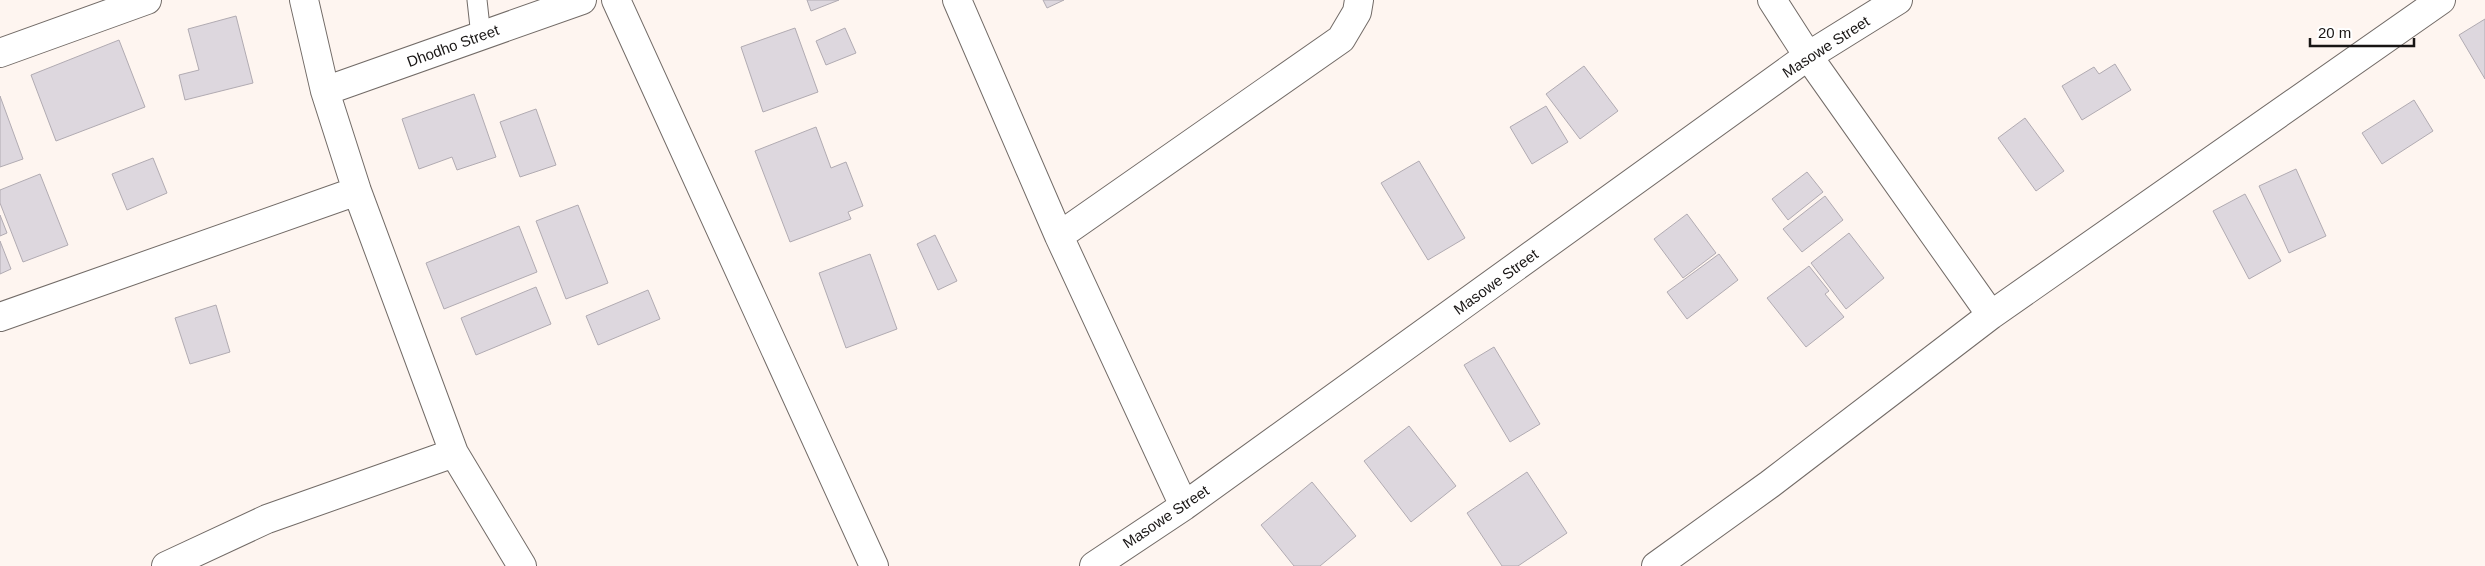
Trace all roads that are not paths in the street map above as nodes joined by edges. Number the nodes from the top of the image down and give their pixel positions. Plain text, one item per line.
1 (147, 0) edge
2 (304, 0) edge
3 (477, 0) edge
4 (582, 0) edge
5 (616, 0) edge
6 (957, 0) edge
7 (1359, 0) edge
8 (1772, 0) edge
9 (1898, 0) edge
10 (2440, 0) edge
11 (481, 36) junction
12 (0, 53) edge
13 (1808, 56) junction
14 (325, 91) junction
15 (357, 191) junction
16 (1059, 236) junction
17 (1991, 314) junction
18 (0, 317) edge
19 (454, 453) junction
20 (1184, 506) junction
21 (166, 566) edge
22 (522, 566) edge
23 (874, 566) edge
24 (1094, 566) edge
25 (1656, 566) edge

1 - 12 street
2 - 14 street
3 - 11 lane
4 - 11 street, Dhodho Street
5 - 23 street
6 - 16 street
7 - 16 street
8 - 13 street
9 - 13 street, Masowe Street
10 - 17 street
11 - 14 street, Dhodho Street
13 - 17 street
13 - 20 street, Masowe Street
14 - 15 street
15 - 18 street
15 - 19 street
16 - 20 street
17 - 25 street
19 - 21 street
19 - 22 street
20 - 24 street, Masowe Street

